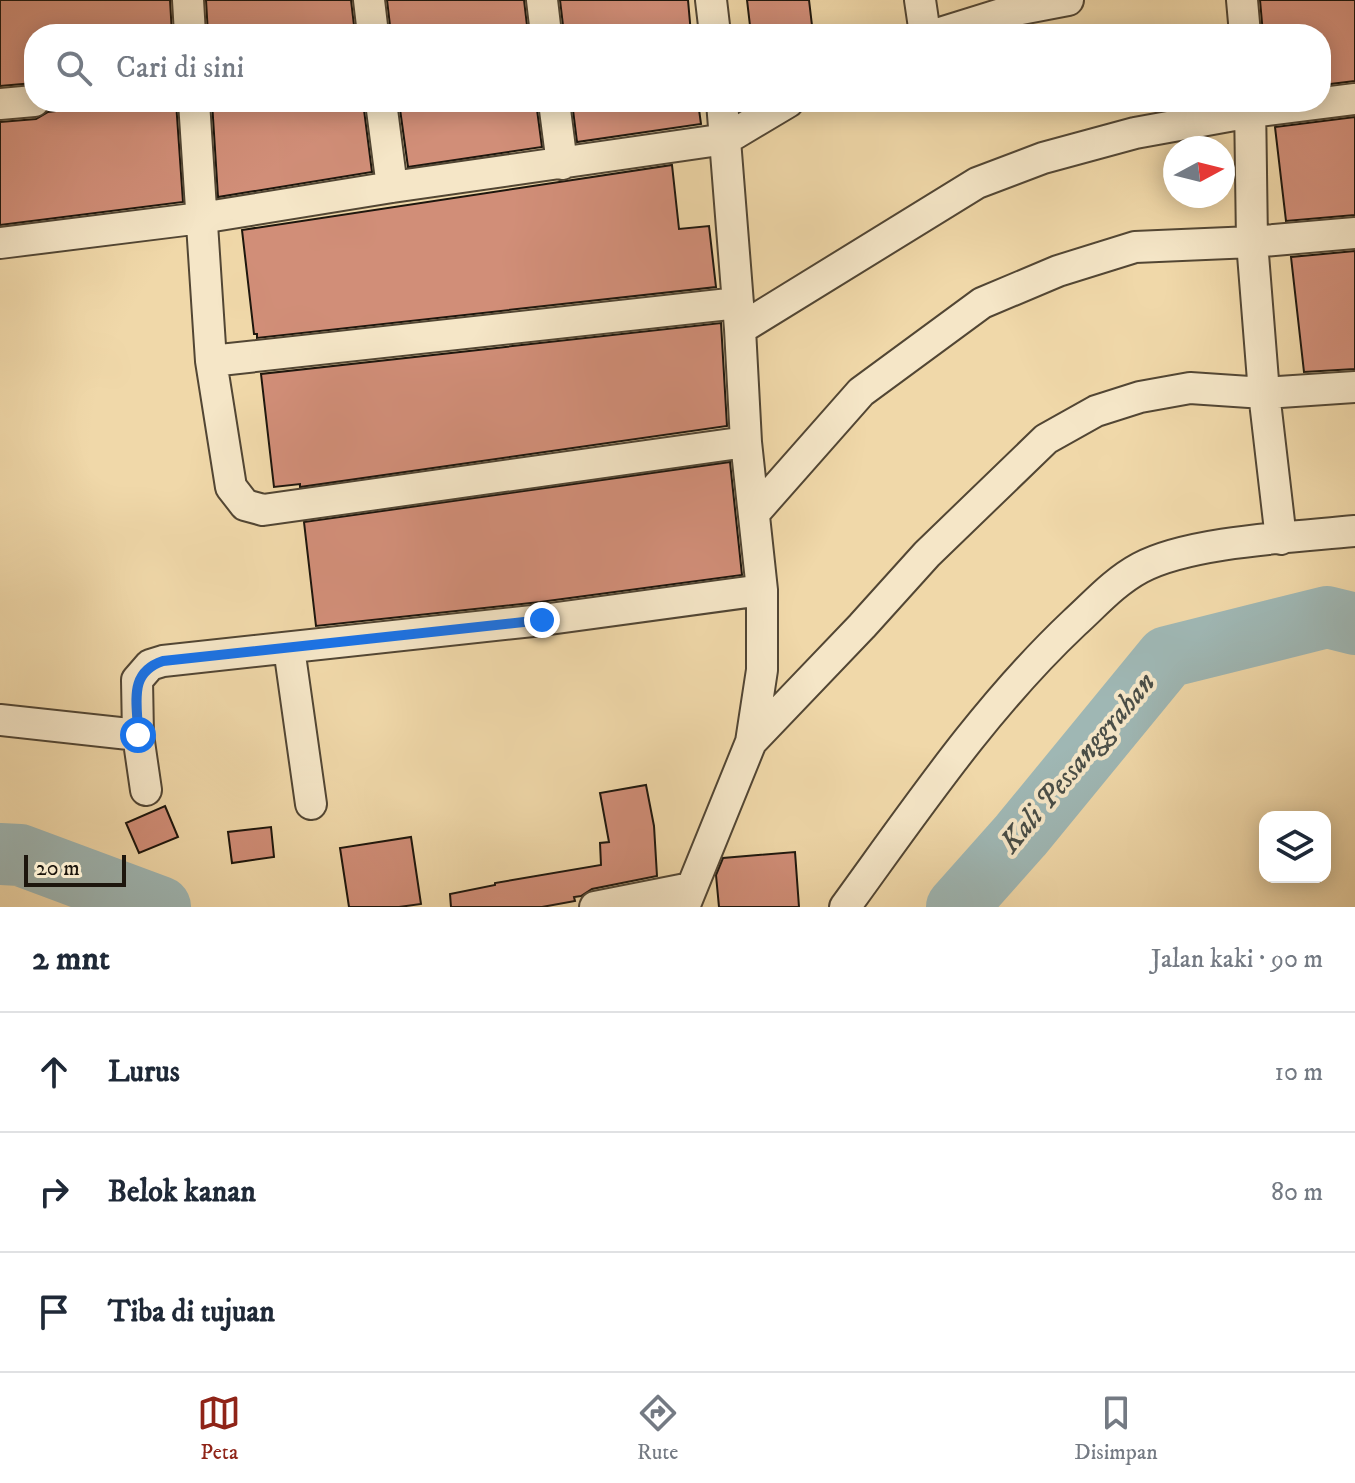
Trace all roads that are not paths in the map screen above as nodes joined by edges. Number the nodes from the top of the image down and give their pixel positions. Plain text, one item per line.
1 (188, 0) edge
2 (369, 0) edge
3 (542, 0) edge
4 (711, 0) edge
5 (920, 0) edge
6 (1068, 0) edge
7 (1242, 0) edge
8 (189, 24) edge
9 (372, 24) edge
10 (545, 24) edge
11 (714, 24) edge
12 (924, 24) edge
13 (969, 24) edge
14 (1244, 24) edge
15 (1355, 99) edge
16 (1331, 101) edge
17 (24, 102) edge
18 (0, 104) edge
19 (195, 112) edge
20 (382, 112) edge
21 (555, 112) edge
22 (723, 112) edge
23 (771, 112) edge
24 (1228, 112) edge
25 (1250, 112) edge
26 (726, 139) junction
27 (562, 164) junction
28 (392, 187) junction
29 (201, 218) junction
30 (1355, 233) edge
31 (1252, 242) junction
32 (0, 243) edge
33 (739, 316) junction
34 (211, 361) junction
35 (1355, 387) edge
36 (1264, 393) junction
37 (746, 442) junction
38 (756, 511) junction
39 (1355, 531) edge
40 (1281, 539) junction
41 (762, 590) junction
42 (289, 648) junction
43 (0, 720) edge
44 (138, 735) junction
45 (751, 742) junction
46 (146, 790) dead end
47 (311, 804) dead end
48 (687, 897) edge
49 (595, 907) edge
50 (845, 907) edge

1 - 8 street
2 - 9 street
3 - 10 street
4 - 11 street
5 - 12 street
6 - 13 street
7 - 14 street
15 - 16 street
17 - 18 street
19 - 29 street
20 - 28 street
21 - 27 street
22 - 26 street
23 - 26 street
24 - 33 street
25 - 31 street
26 - 27 street
26 - 33 street
27 - 28 street
28 - 29 street
29 - 32 street
29 - 34 street
30 - 31 street
31 - 36 street
31 - 38 street
33 - 34 street
33 - 37 street
34 - 37 street
35 - 36 street
36 - 40 street
36 - 45 street
37 - 38 street
38 - 41 street
39 - 40 street
40 - 50 street
41 - 42 street
41 - 45 street
42 - 44 street
42 - 47 street
43 - 44 street
44 - 46 street
45 - 48 street
48 - 49 street

